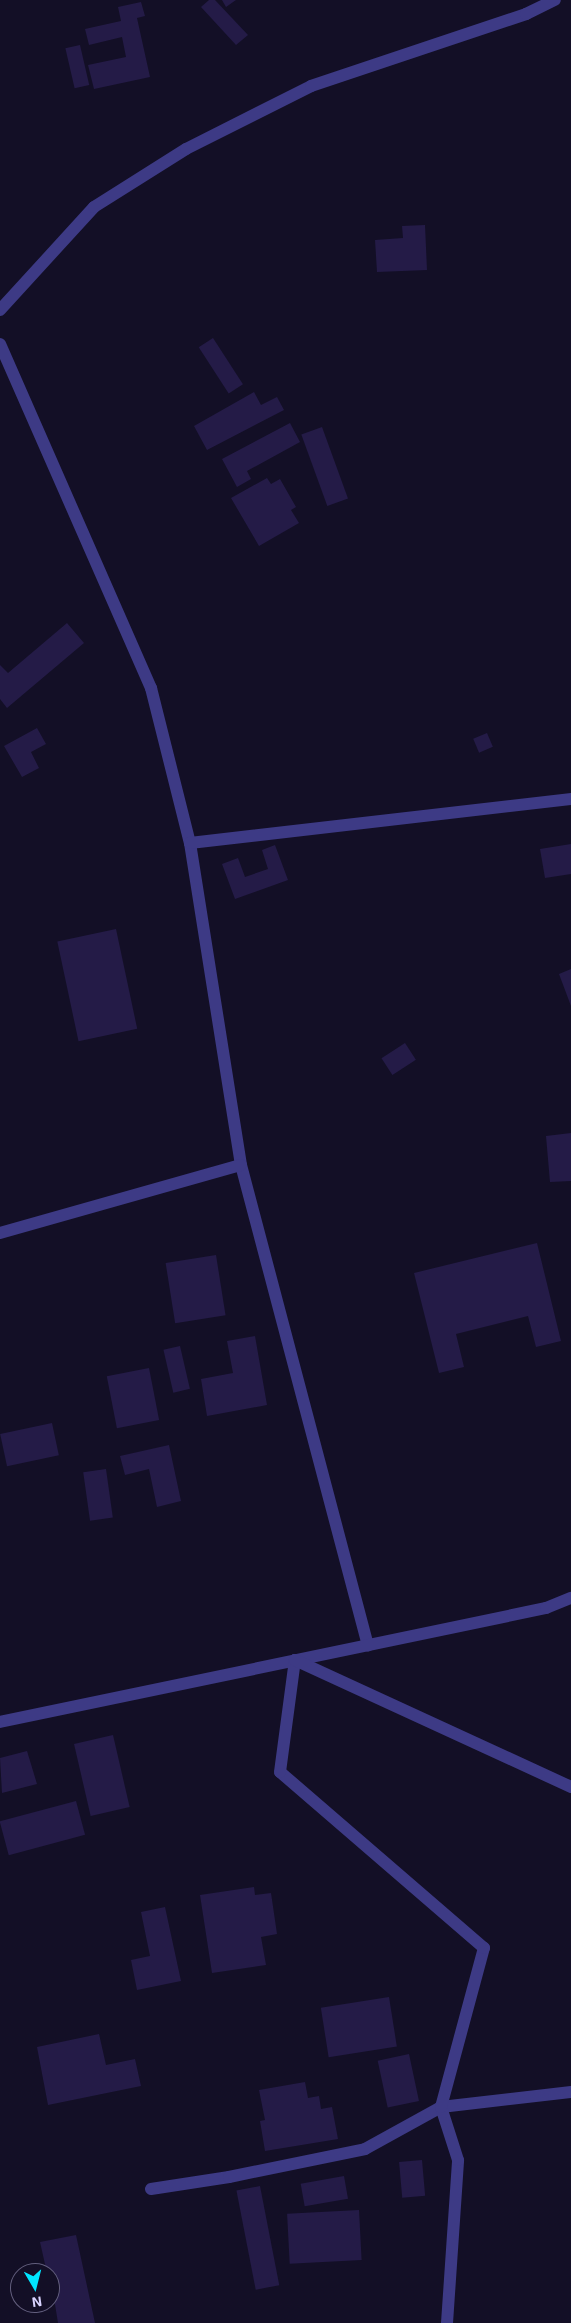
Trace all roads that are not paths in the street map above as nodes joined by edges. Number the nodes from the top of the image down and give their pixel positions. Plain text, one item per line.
1 (555, 0) edge
2 (0, 310) edge
3 (0, 344) edge
4 (571, 799) edge
5 (190, 842) junction
6 (240, 1165) junction
7 (0, 1233) edge
8 (570, 1599) edge
9 (368, 1645) junction
10 (295, 1660) junction
11 (0, 1722) edge
12 (571, 1787) edge
13 (571, 2092) edge
14 (441, 2107) junction
15 (151, 2189) dead end
16 (447, 2323) edge

1 - 2 street
3 - 5 street
4 - 5 street
5 - 6 street
6 - 7 street
6 - 9 street
8 - 9 street
9 - 10 street
10 - 11 street
10 - 12 street
10 - 14 street
13 - 14 street
14 - 15 street
14 - 16 street

